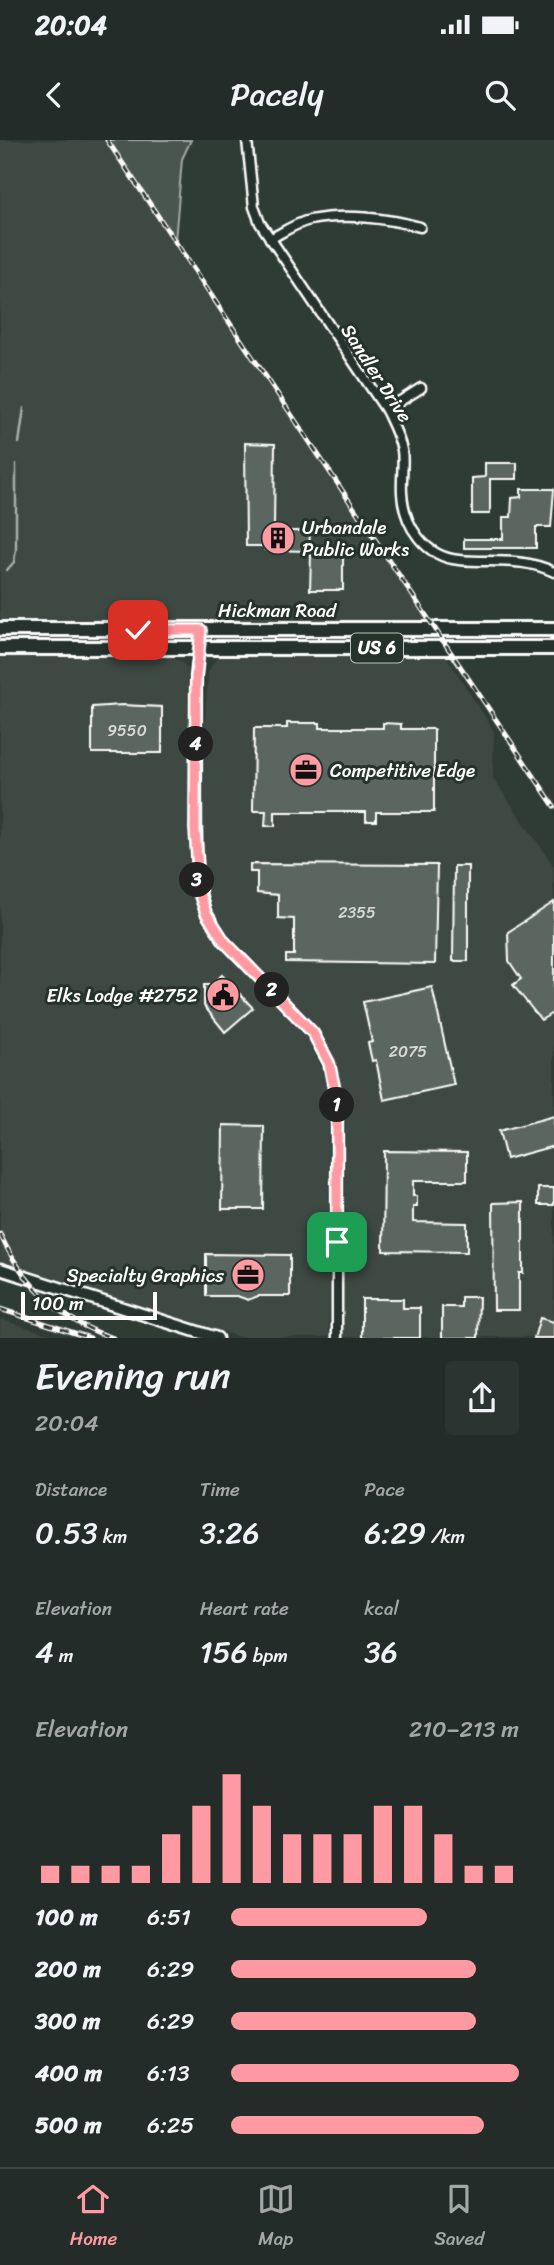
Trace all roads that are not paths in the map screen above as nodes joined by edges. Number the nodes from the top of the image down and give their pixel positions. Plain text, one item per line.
1 (247, 140) edge
2 (420, 227) dead end
3 (270, 239) junction
4 (421, 388) dead end
5 (386, 410) junction
6 (554, 572) edge
7 (0, 629) edge
8 (554, 629) edge
9 (201, 630) junction
10 (0, 648) edge
11 (199, 648) junction
12 (554, 648) edge
13 (0, 1269) edge
14 (217, 1338) edge
15 (337, 1338) edge

1 - 3 street, Sandler Drive
2 - 3 street
3 - 5 street, Sandler Drive
4 - 5 street
5 - 6 street, Sandler Drive
7 - 9 main road, Hickman Road / US 6
8 - 9 main road, Hickman Road / US 6
9 - 11 street
10 - 11 main road, Hickman Road / US 6
11 - 12 main road, Hickman Road / US 6
11 - 15 street
13 - 14 street

